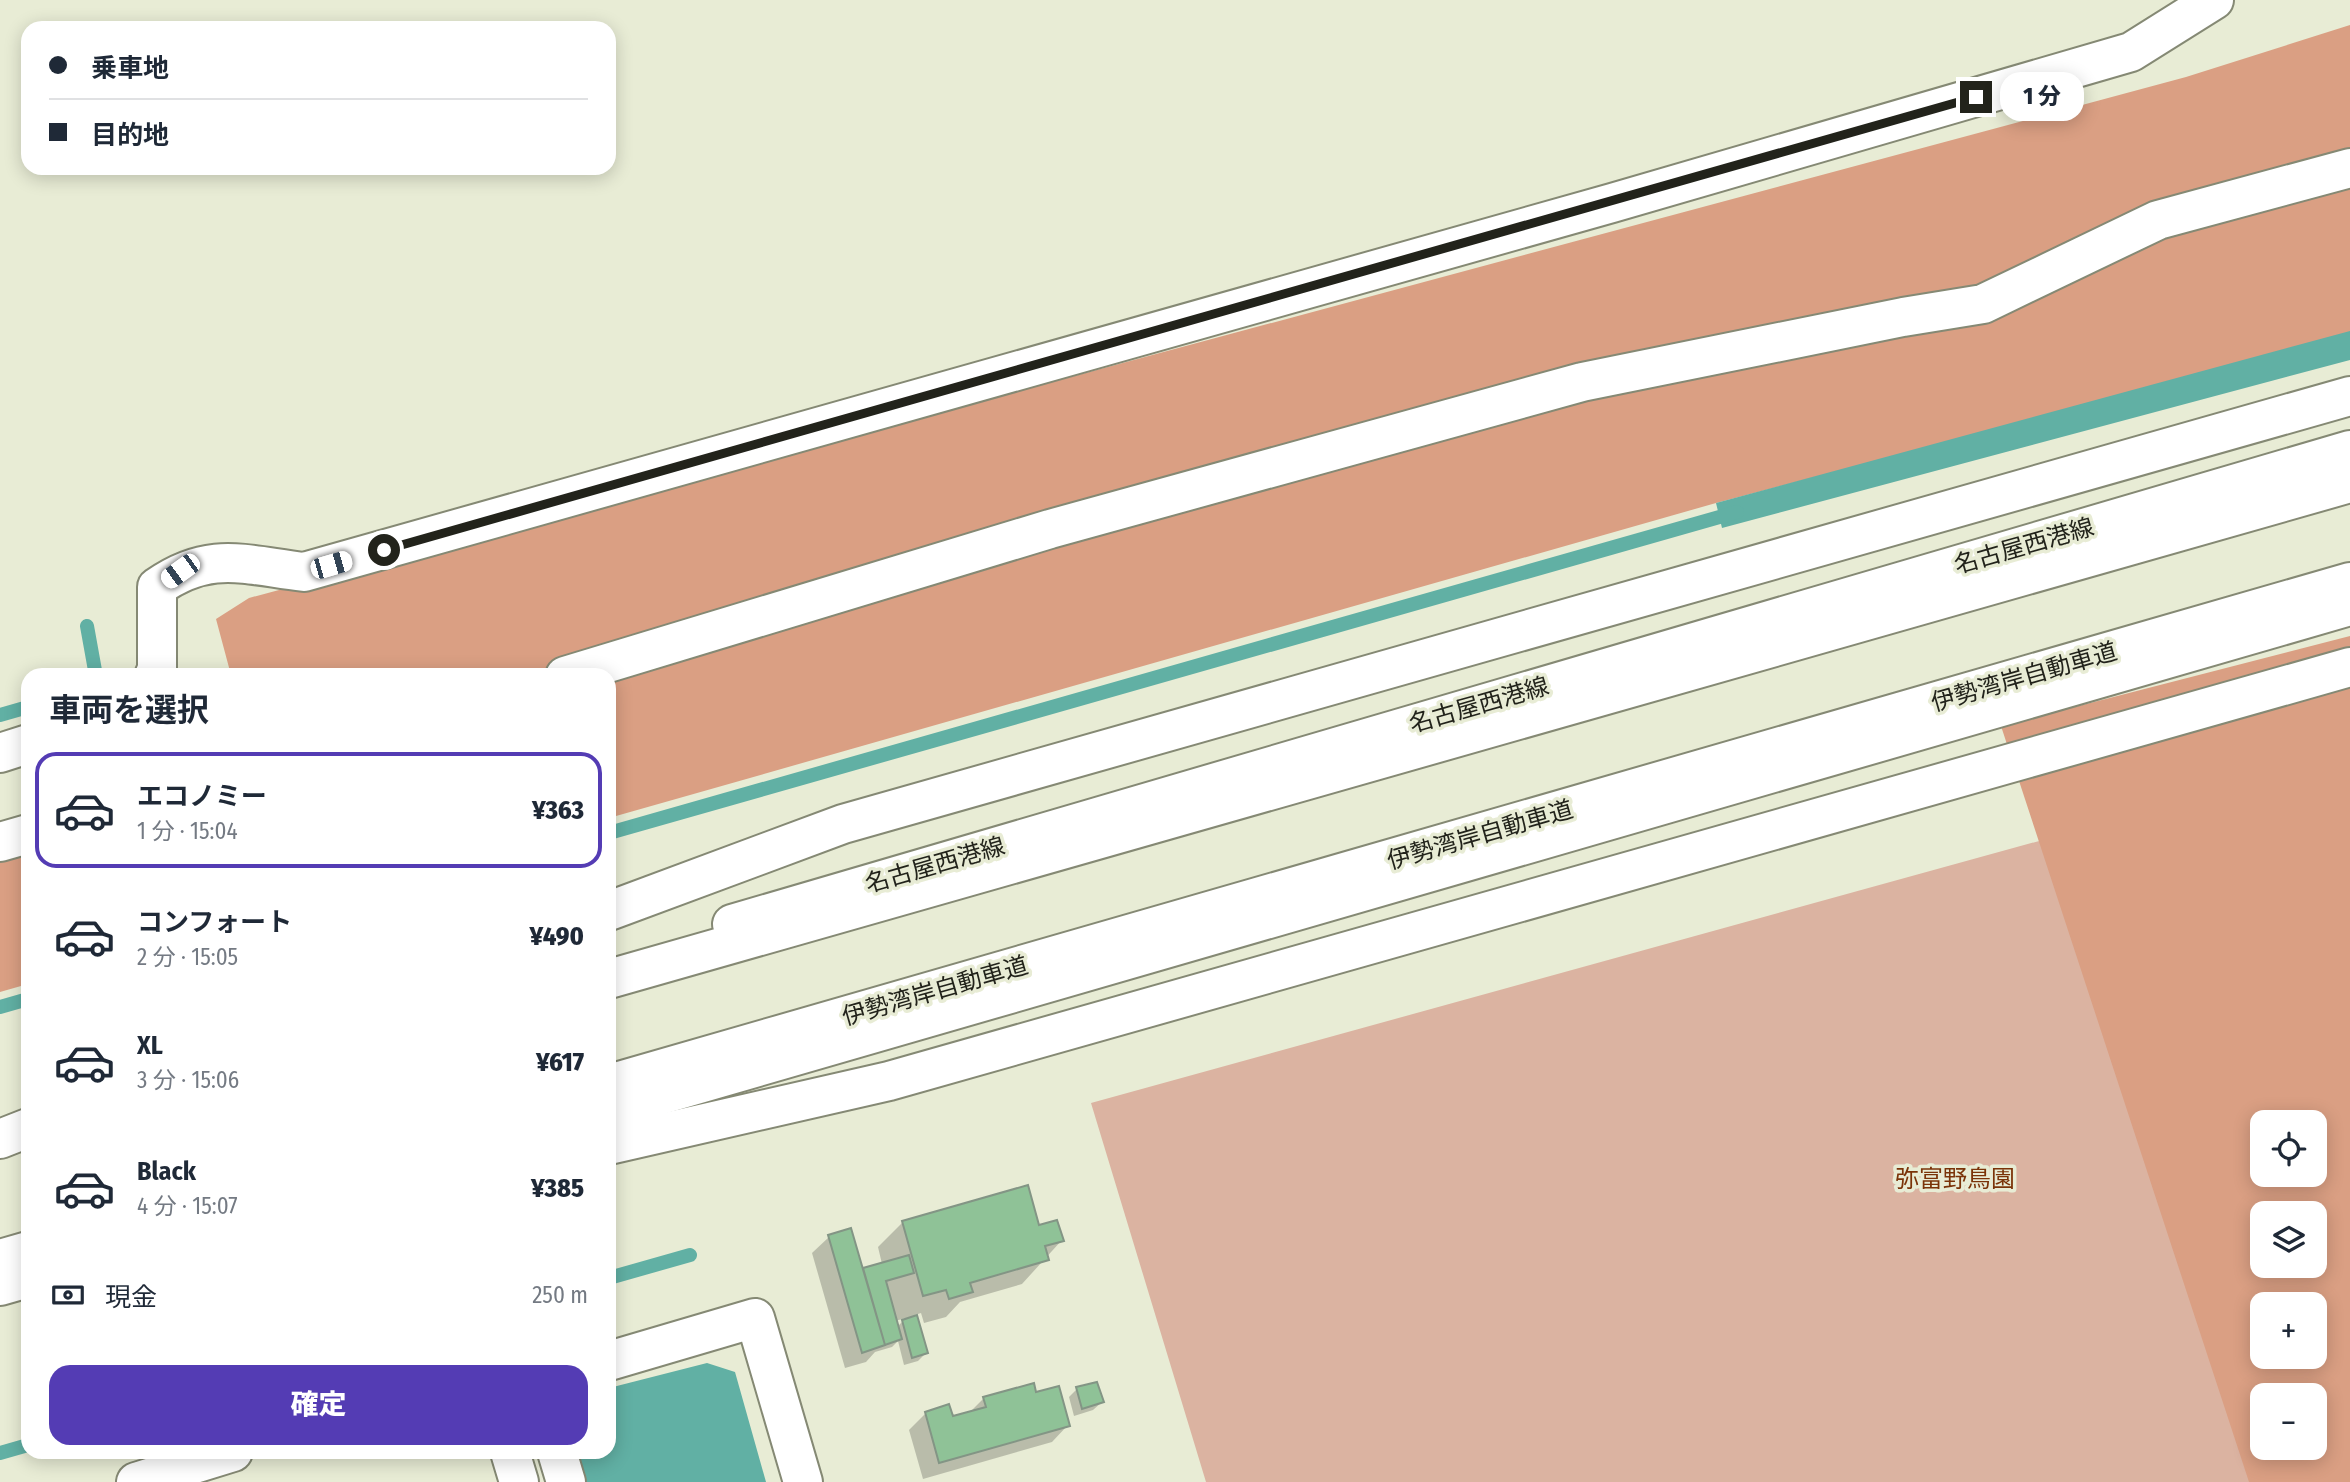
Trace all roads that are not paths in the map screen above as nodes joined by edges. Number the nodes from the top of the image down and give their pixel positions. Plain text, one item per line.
1 (2214, 0) edge
2 (2350, 168) edge
3 (2350, 396) edge
4 (2350, 450) edge
5 (2350, 483) edge
6 (2350, 582) edge
7 (2350, 606) edge
8 (2350, 667) edge
9 (157, 668) edge
10 (591, 668) edge
11 (21, 746) edge
12 (0, 753) edge
13 (21, 836) edge
14 (0, 842) edge
15 (616, 908) edge
16 (616, 958) edge
17 (616, 977) edge
18 (616, 1082) edge
19 (616, 1108) edge
20 (21, 1132) edge
21 (0, 1139) edge
22 (616, 1143) edge
23 (21, 1148) edge
24 (0, 1154) edge
25 (21, 1253) edge
26 (0, 1259) edge
27 (21, 1280) edge
28 (0, 1286) edge
29 (616, 1359) edge
30 (210, 1459) edge
31 (512, 1459) edge
32 (559, 1459) edge
33 (136, 1482) edge
34 (519, 1482) edge
35 (566, 1482) edge
36 (803, 1482) edge

1 - 9 main road
2 - 10 main road
3 - 15 main road
4 - 16 main road, 名古屋西港線
5 - 17 main road
6 - 18 main road, 伊勢湾岸自動車道
7 - 19 main road
8 - 22 main road
11 - 12 main road
13 - 14 main road
20 - 21 main road
23 - 24 main road
25 - 26 main road
27 - 28 main road
29 - 36 main road
30 - 33 main road
31 - 34 main road
32 - 35 main road

